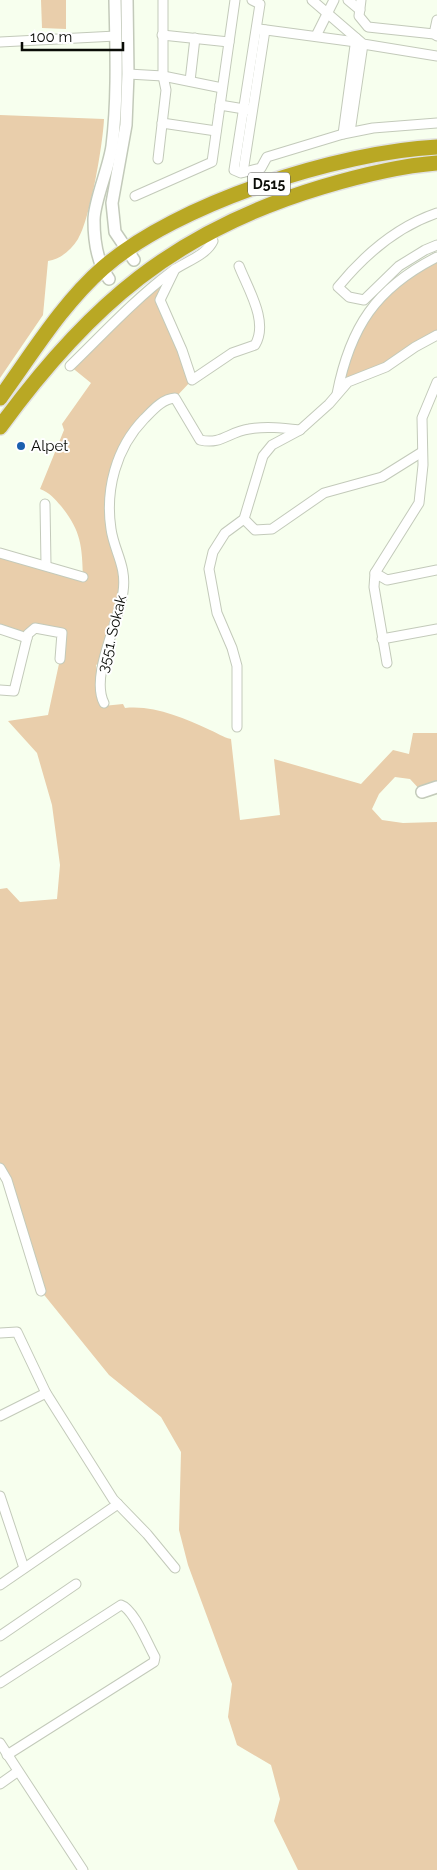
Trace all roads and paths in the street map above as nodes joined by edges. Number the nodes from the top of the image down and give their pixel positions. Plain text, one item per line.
1 (115, 0) edge
2 (127, 0) edge
3 (163, 0) edge
4 (235, 0) edge
5 (252, 0) edge
6 (312, 0) edge
7 (334, 0) edge
8 (348, 0) edge
9 (361, 0) edge
10 (360, 10) junction
11 (327, 13) junction
12 (437, 20) edge
13 (261, 29) junction
14 (162, 35) junction
15 (436, 35) edge
16 (116, 36) junction
17 (316, 36) junction
18 (195, 38) junction
19 (358, 41) junction
20 (0, 42) edge
21 (229, 42) junction
22 (437, 56) edge
23 (128, 74) junction
24 (163, 76) junction
25 (190, 81) junction
26 (222, 88) junction
27 (220, 105) junction
28 (248, 110) junction
29 (162, 123) junction
30 (437, 123) edge
31 (216, 131) junction
32 (347, 133) junction
33 (437, 147) edge
34 (158, 159) dead end
35 (437, 163) edge
36 (135, 196) dead end
37 (437, 213) edge
38 (208, 231) junction
39 (437, 245) edge
40 (125, 256) junction
41 (437, 257) edge
42 (239, 266) dead end
43 (175, 269) junction
44 (105, 274) junction
45 (133, 282) junction
46 (437, 335) edge
47 (70, 366) dead end
48 (437, 382) edge
49 (337, 395) junction
50 (0, 398) edge
51 (0, 427) edge
52 (300, 430) junction
53 (422, 452) junction
54 (45, 504) dead end
55 (244, 519) junction
56 (0, 552) edge
57 (46, 564) junction
58 (437, 570) edge
59 (375, 573) junction
60 (83, 577) dead end
61 (0, 629) edge
62 (437, 630) edge
63 (27, 638) junction
64 (386, 638) junction
65 (60, 659) dead end
66 (387, 663) dead end
67 (0, 690) edge
68 (104, 703) dead end
69 (237, 727) dead end
70 (437, 787) edge
71 (422, 792) dead end
72 (0, 1168) edge
73 (41, 1291) dead end
74 (0, 1333) edge
75 (46, 1393) junction
76 (0, 1416) edge
77 (0, 1496) edge
78 (118, 1504) junction
79 (24, 1568) junction
80 (175, 1568) dead end
81 (0, 1584) edge
82 (76, 1584) dead end
83 (0, 1636) edge
84 (0, 1683) edge
85 (0, 1744) edge
86 (7, 1756) junction
87 (17, 1772) junction
88 (0, 1784) edge
89 (83, 1870) edge

1 - 16 main road
2 - 23 main road
3 - 14 street
4 - 21 street
5 - 13 street
6 - 11 street
7 - 11 street
8 - 10 street
9 - 10 street
10 - 15 street
11 - 17 street
11 - 19 street
12 - 15 street
13 - 17 street
13 - 28 street
14 - 18 street
14 - 24 street
16 - 20 street
16 - 44 main road
17 - 19 street
18 - 21 street
18 - 25 street
19 - 22 street
19 - 32 street
21 - 26 street
23 - 24 street
23 - 40 main road
24 - 25 street
24 - 29 street
25 - 26 street
26 - 27 street
27 - 28 street
27 - 31 street
28 - 32 street
29 - 31 street
29 - 34 street
30 - 32 street
31 - 36 street
33 - 40 highway, D515
35 - 38 highway, D515
37 - 39 street
38 - 43 street
38 - 45 highway, D515
40 - 44 highway, D515
40 - 45 main road
41 - 49 street
42 - 43 street
43 - 47 street
44 - 45 main road
44 - 50 highway, D515
45 - 51 highway, D515
46 - 49 street
48 - 53 street
49 - 52 street
52 - 55 street
52 - 68 street, 3551. Sokak
53 - 55 street
53 - 59 street
54 - 57 street
55 - 69 street
56 - 57 street
57 - 60 street
58 - 59 street
59 - 64 street
61 - 63 street
62 - 64 street
63 - 65 street
63 - 67 street
64 - 66 street
70 - 71 main road
72 - 73 street
74 - 75 street
75 - 76 street
75 - 78 street
77 - 79 street
78 - 79 street
78 - 80 street
79 - 81 street
82 - 83 street
84 - 86 street
85 - 86 street
86 - 87 street
87 - 88 street
87 - 89 street

